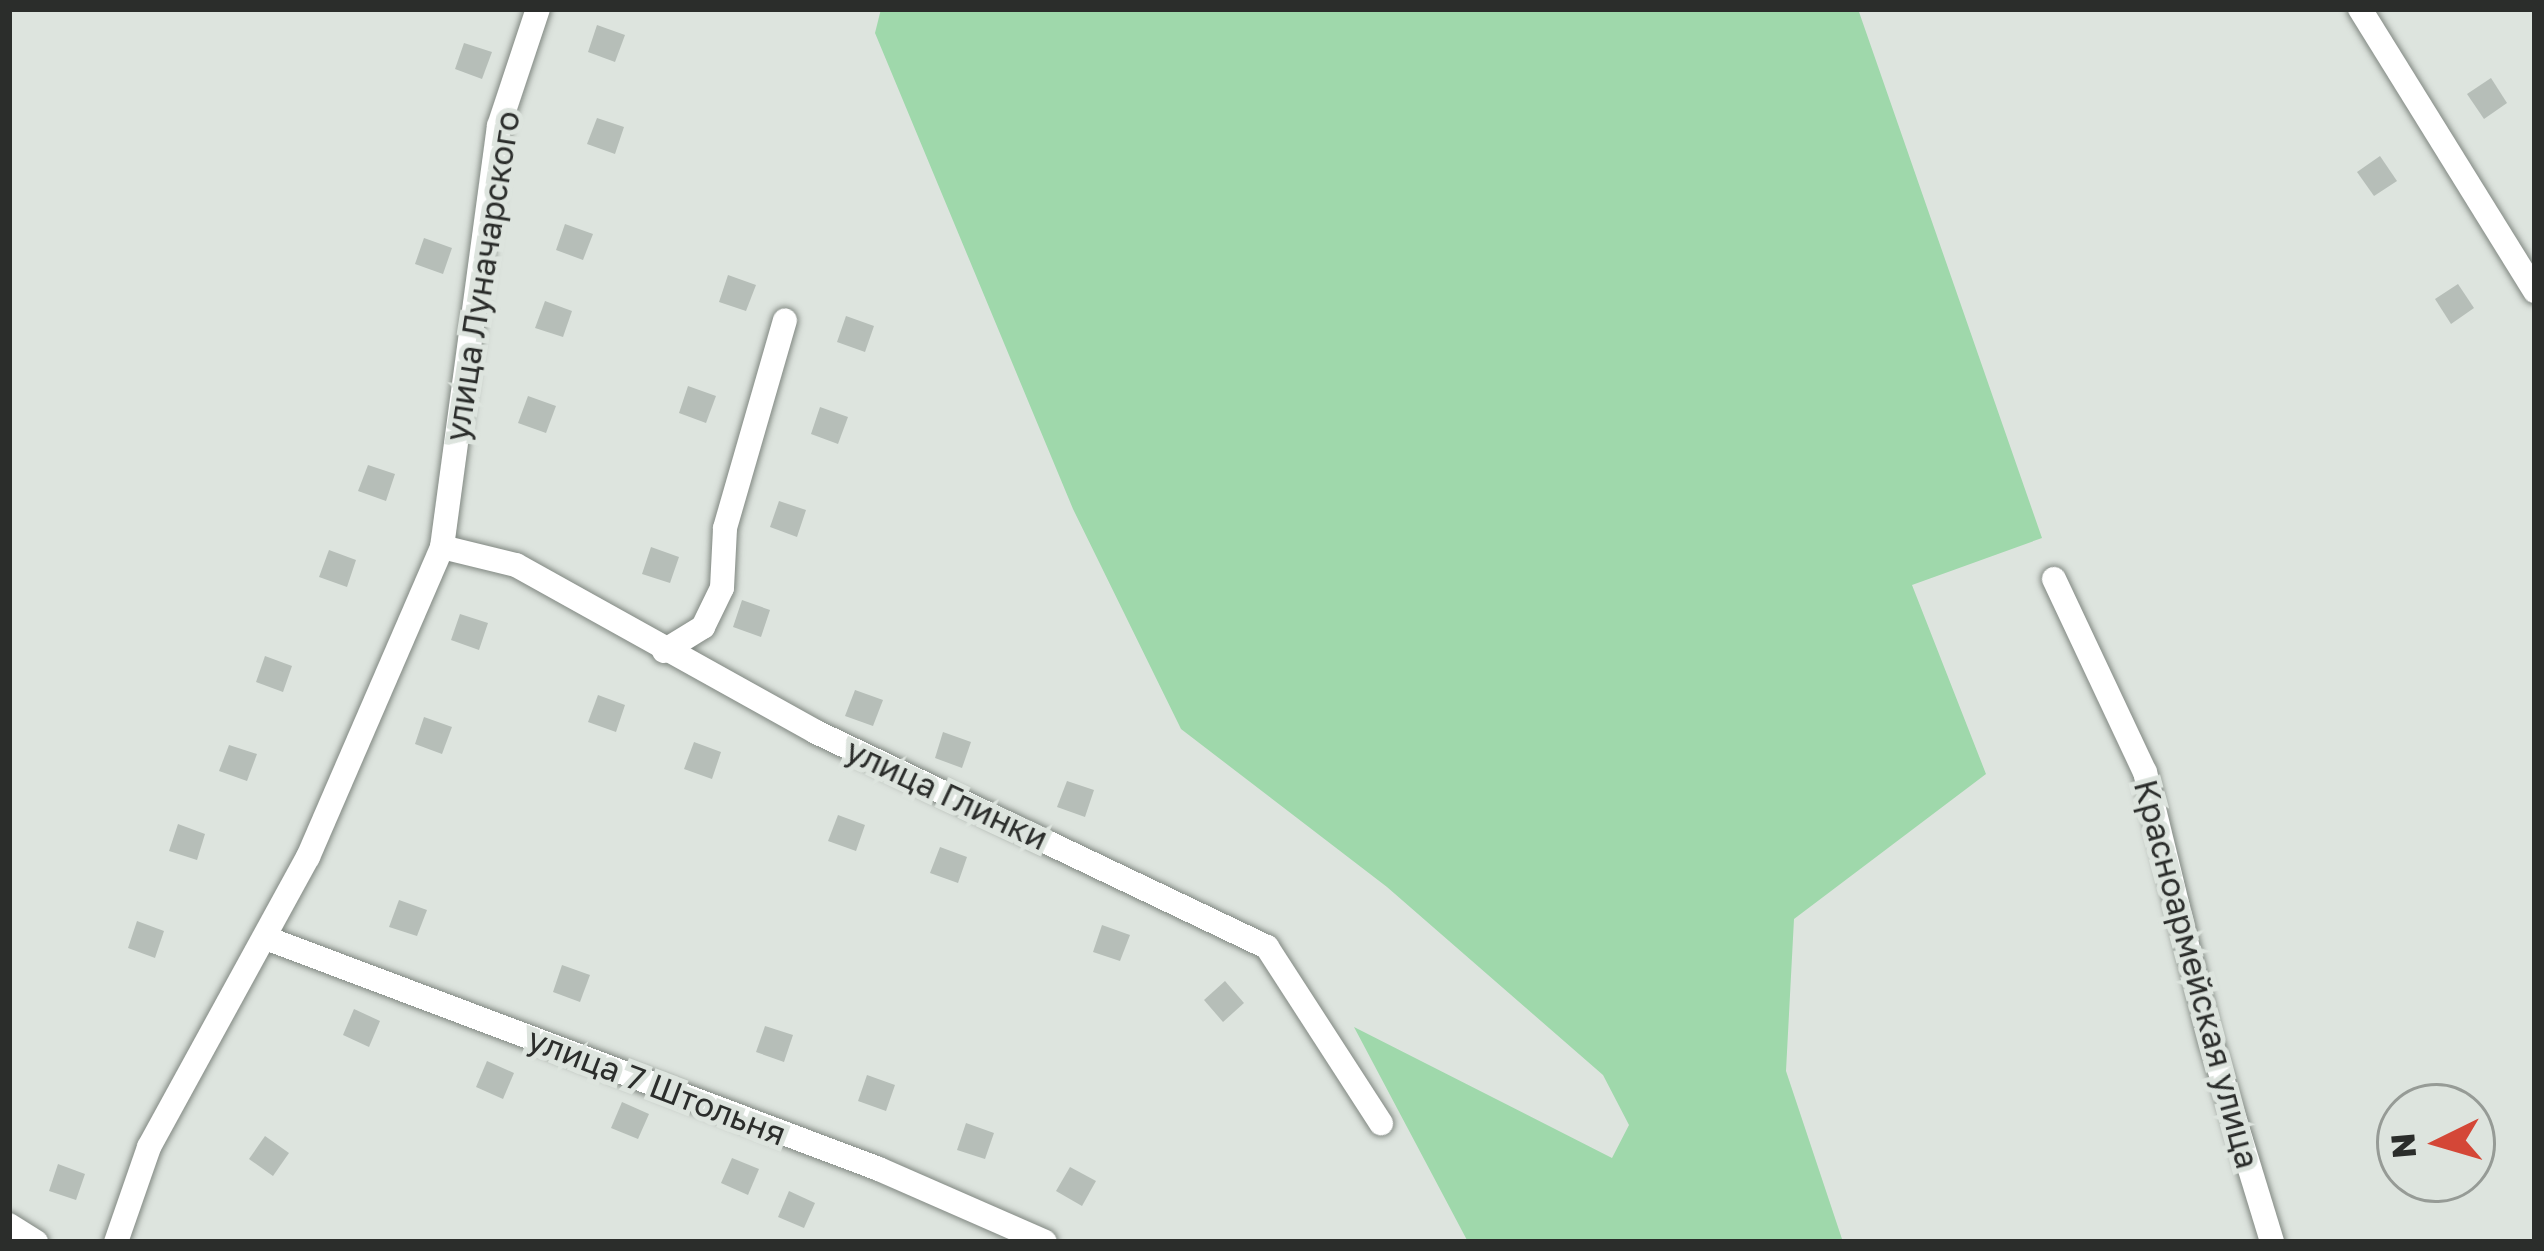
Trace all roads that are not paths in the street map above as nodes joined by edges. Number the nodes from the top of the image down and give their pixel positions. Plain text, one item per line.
1 (538, 9) edge
2 (2360, 9) edge
3 (2535, 291) edge
4 (785, 320) dead end
5 (442, 547) junction
6 (2054, 579) dead end
7 (664, 650) junction
8 (266, 938) junction
9 (1381, 1123) dead end
10 (9, 1225) edge
11 (37, 1242) edge
12 (116, 1242) edge
13 (1045, 1242) edge
14 (2272, 1242) edge

1 - 5 street, улица Луначарского
2 - 3 street
4 - 7 street
5 - 7 street, улица Глинки
5 - 8 street
6 - 14 street, Красноармейская улица
7 - 9 street, улица Глинки
8 - 12 street
8 - 13 street, улица 7 Штольня
10 - 11 street

